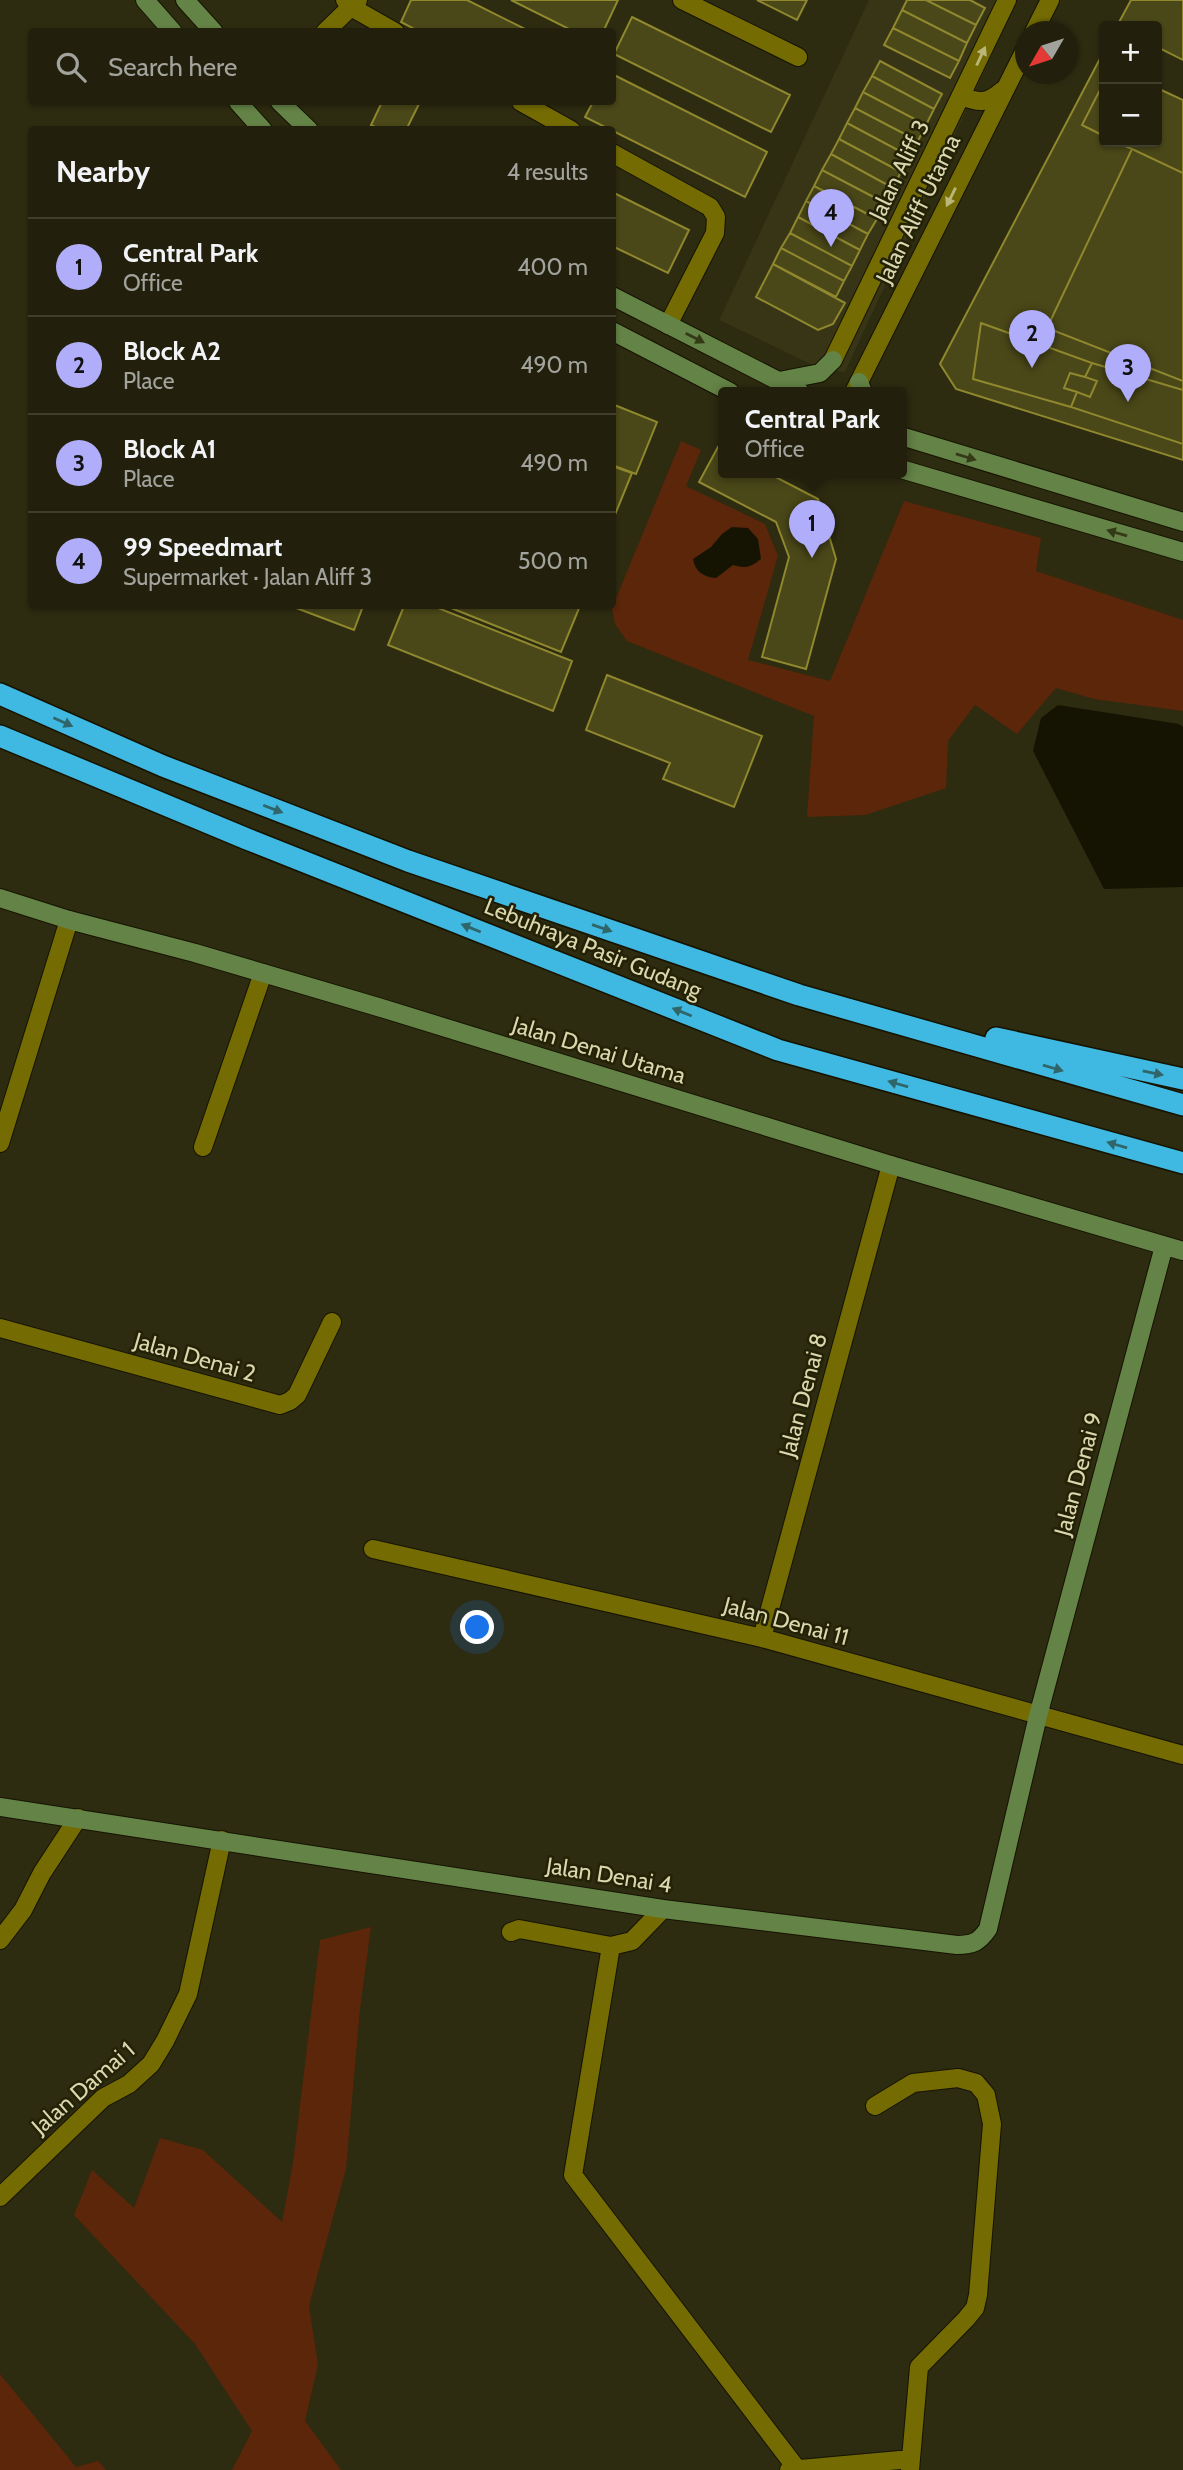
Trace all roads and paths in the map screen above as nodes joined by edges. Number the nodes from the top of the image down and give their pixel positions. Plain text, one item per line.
1 (145, 0) edge
2 (185, 0) edge
3 (682, 0) edge
4 (1007, 0) edge
5 (1049, 0) edge
6 (351, 2) edge
7 (1039, 21) edge
8 (170, 28) edge
9 (211, 28) edge
10 (328, 28) edge
11 (389, 28) edge
12 (798, 57) dead end
13 (1015, 69) edge
14 (1005, 88) junction
15 (970, 99) junction
16 (240, 105) edge
17 (285, 105) edge
18 (526, 105) edge
19 (259, 126) edge
20 (305, 126) edge
21 (564, 126) edge
22 (982, 136) junction
23 (616, 155) edge
24 (616, 298) edge
25 (668, 324) junction
26 (616, 333) edge
27 (779, 381) junction
28 (720, 387) edge
29 (790, 387) edge
30 (859, 387) edge
31 (907, 438) edge
32 (907, 471) edge
33 (1183, 522) edge
34 (1183, 552) edge
35 (0, 694) edge
36 (0, 736) edge
37 (0, 898) edge
38 (69, 920) junction
39 (264, 973) junction
40 (799, 995) junction
41 (1183, 1079) edge
42 (1183, 1105) edge
43 (0, 1143) edge
44 (203, 1147) dead end
45 (1183, 1163) edge
46 (891, 1165) junction
47 (1164, 1246) junction
48 (1183, 1251) edge
49 (332, 1322) dead end
50 (0, 1328) edge
51 (373, 1549) dead end
52 (762, 1638) junction
53 (1038, 1716) junction
54 (1183, 1755) edge
55 (0, 1807) edge
56 (78, 1818) junction
57 (222, 1840) junction
58 (663, 1909) junction
59 (510, 1932) dead end
60 (0, 1940) edge
61 (611, 1946) junction
62 (875, 2106) dead end
63 (0, 2197) edge
64 (910, 2464) edge
65 (793, 2470) edge

1 - 8 street
2 - 9 street
3 - 12 street
15 -> 4 street, Jalan Aliff 3
5 - 7 street
6 - 10 street
6 - 11 street
13 - 14 street, Jalan Aliff Utama
14 - 15 street
14 - 22 street, Jalan Aliff Utama
15 - 22 street
15 - 27 street, Jalan Aliff 3
16 - 19 street
17 - 20 street
18 - 21 street
22 -> 30 street, Jalan Aliff Utama
23 - 25 street
24 - 25 street
25 -> 27 street
26 - 28 street
27 - 29 street
31 -> 33 street
34 -> 32 street
35 -> 40 highway, Lebuhraya Pasir Gudang
45 -> 36 highway, Lebuhraya Pasir Gudang
37 - 38 street, Jalan Denai Utama
38 - 39 street, Jalan Denai Utama
38 - 43 street
39 - 44 street
39 - 46 street, Jalan Denai Utama
40 -> 41 highway
40 -> 42 highway, Lebuhraya Pasir Gudang
46 - 47 street, Jalan Denai Utama
46 - 52 street, Jalan Denai 8
47 - 48 street, Jalan Denai Utama
47 - 53 street, Jalan Denai 9
49 - 50 street, Jalan Denai 2
51 - 52 street, Jalan Denai 11
52 - 53 street, Jalan Denai 11
53 - 54 street, Jalan Denai 11
53 - 58 street, Jalan Denai 4
55 - 56 street, Jalan Denai 4
56 - 57 street, Jalan Denai 4
56 - 60 street
57 - 58 street, Jalan Denai 4
57 - 63 street, Jalan Damai 1
58 - 61 street
59 - 61 street
61 - 65 street
62 - 64 street
64 - 65 street

